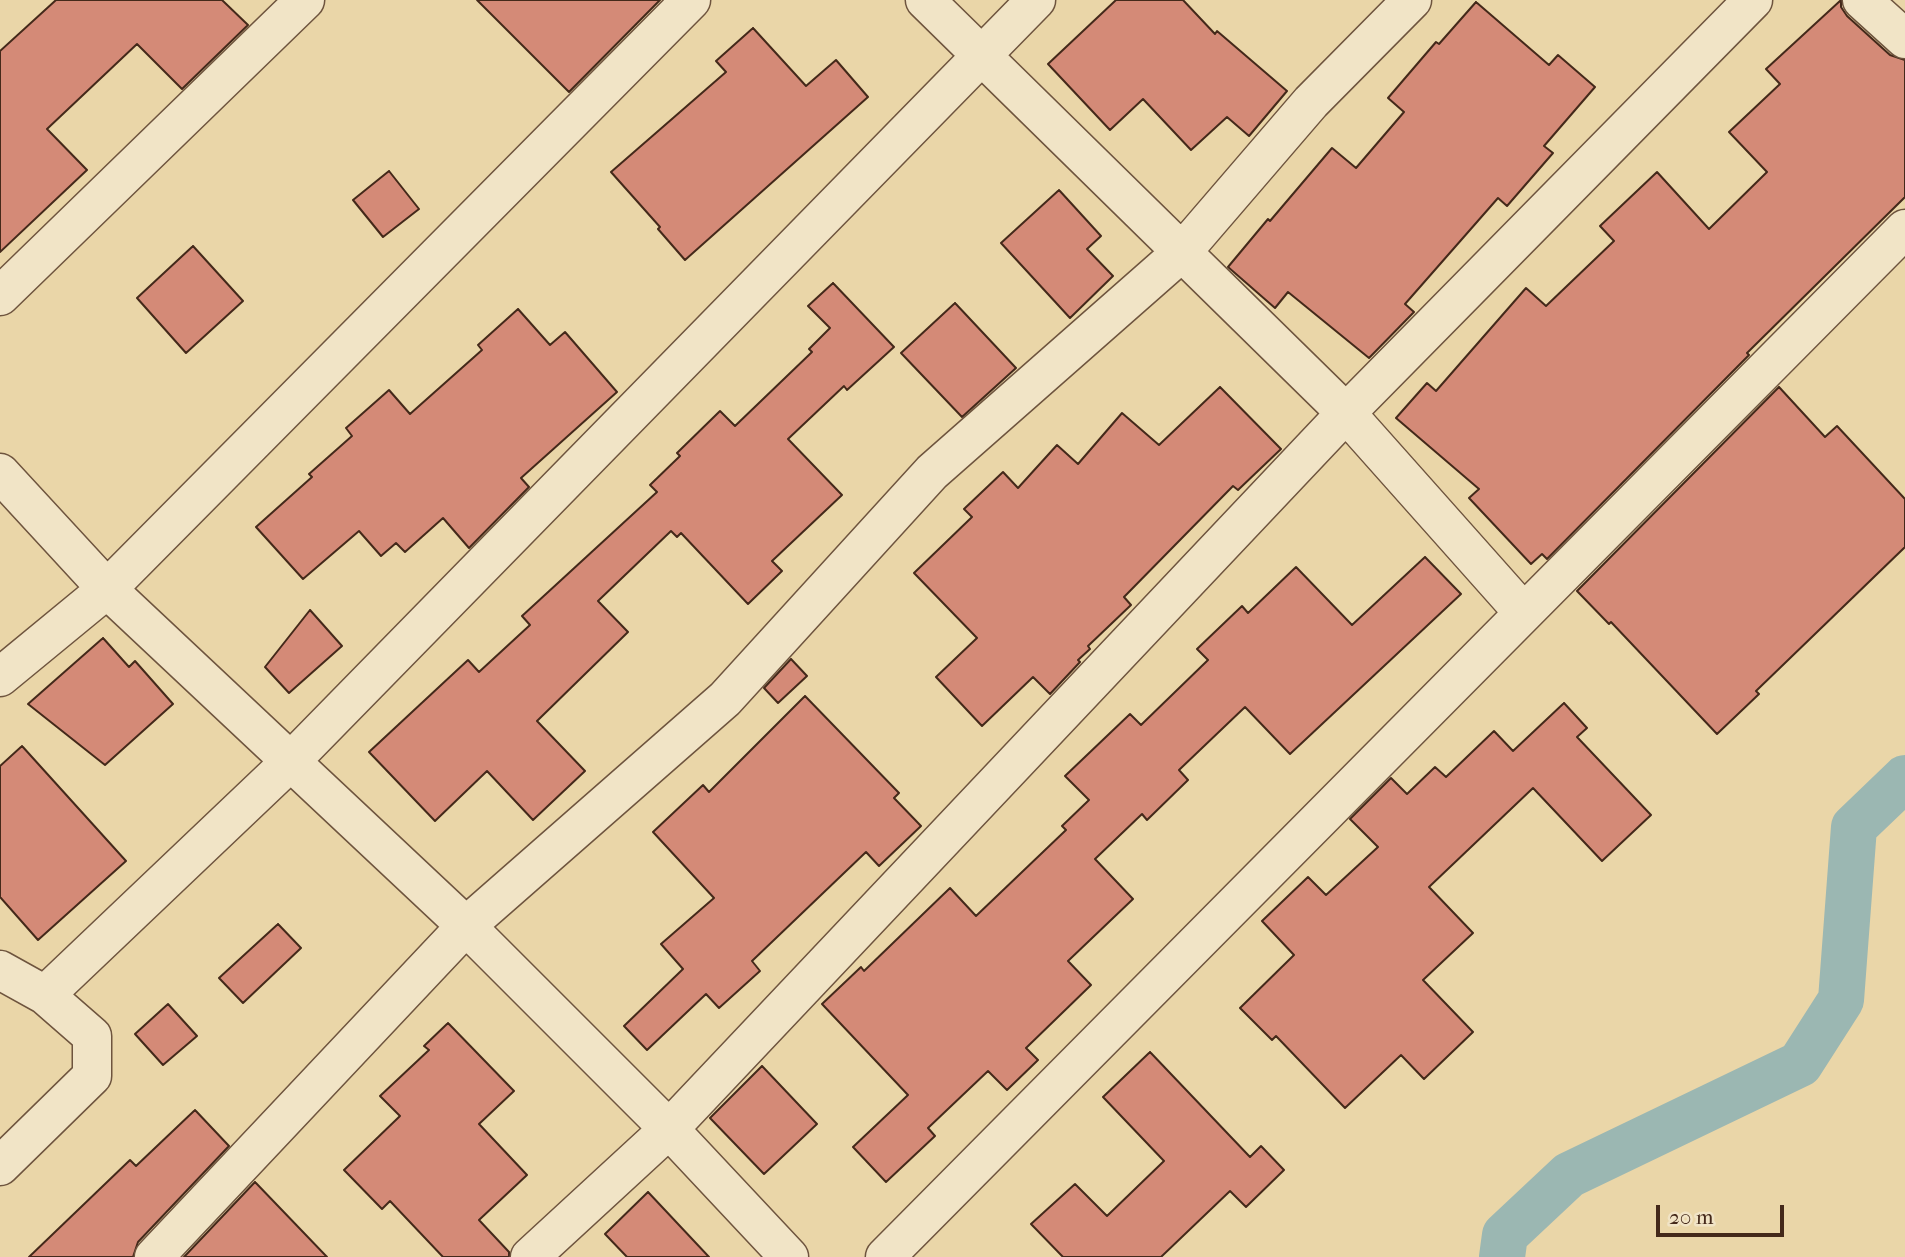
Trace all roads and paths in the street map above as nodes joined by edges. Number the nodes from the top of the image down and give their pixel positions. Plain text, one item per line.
1 (304, 0) edge
2 (691, 0) edge
3 (925, 0) edge
4 (1036, 0) edge
5 (1412, 0) edge
6 (1752, 0) edge
7 (1862, 0) edge
8 (1905, 39) edge
9 (981, 54) junction
10 (1905, 229) edge
11 (1182, 252) junction
12 (0, 296) edge
13 (1346, 413) junction
14 (0, 473) edge
15 (107, 589) junction
16 (1523, 612) junction
17 (0, 677) edge
18 (290, 762) junction
19 (466, 926) junction
20 (0, 970) edge
21 (45, 995) junction
22 (669, 1129) junction
23 (0, 1166) edge
24 (154, 1257) edge
25 (530, 1257) edge
26 (789, 1257) edge
27 (885, 1257) edge

1 - 12 street
2 - 15 street
3 - 9 street
4 - 9 street
5 - 11 street
6 - 13 street
7 - 8 street
9 - 11 street
9 - 18 street
10 - 16 street
11 - 13 street
11 - 19 street
13 - 16 street
13 - 22 street
14 - 15 street
15 - 17 street
15 - 18 street
16 - 27 street
18 - 19 street
18 - 21 street
19 - 22 street
19 - 24 street
20 - 21 street
21 - 23 street
22 - 25 street
22 - 26 street

